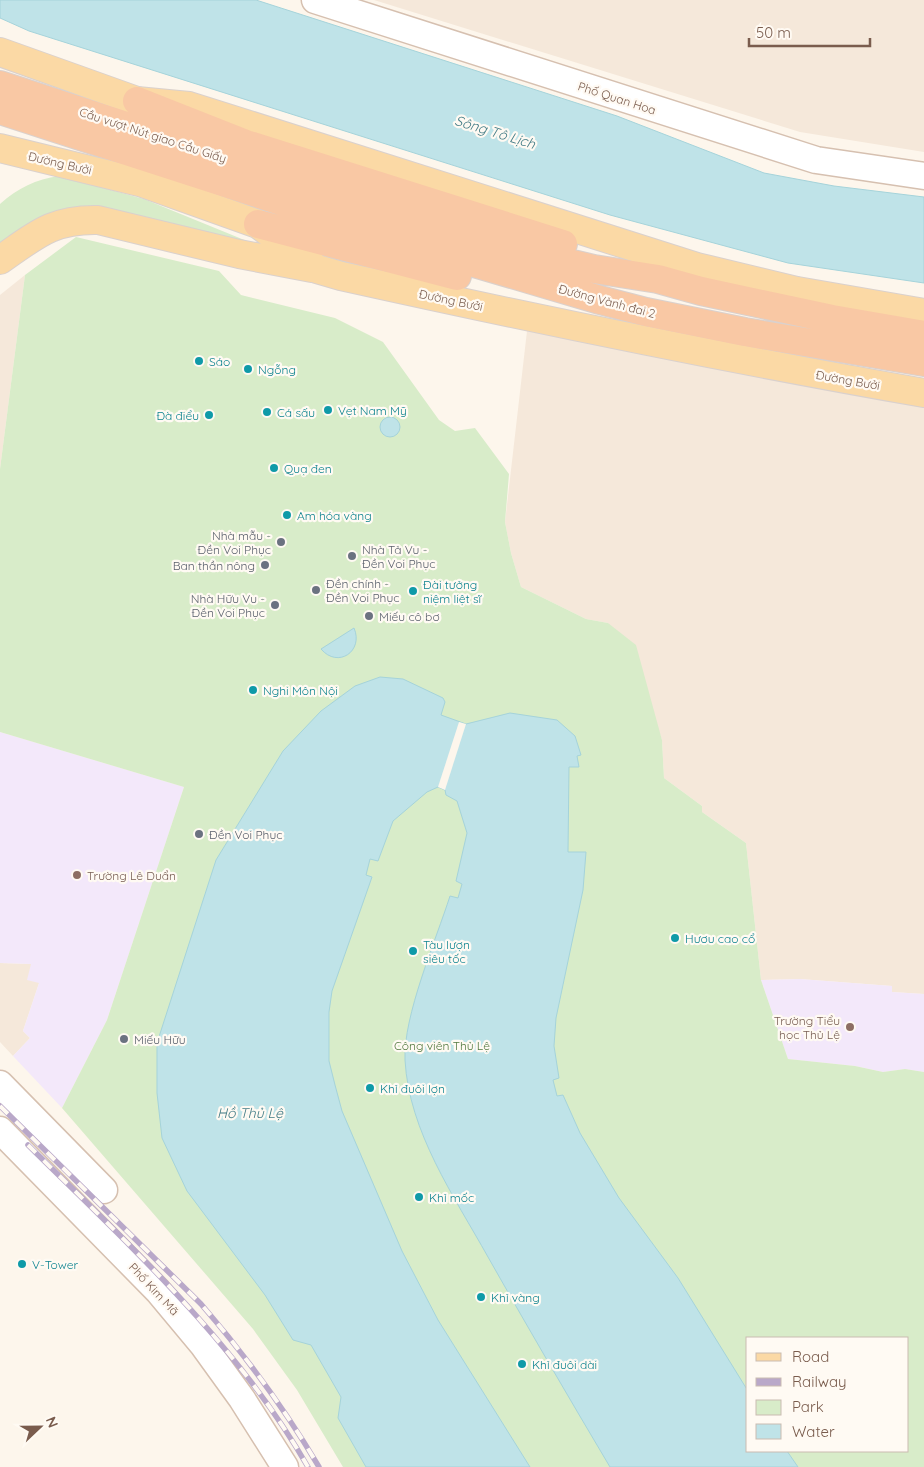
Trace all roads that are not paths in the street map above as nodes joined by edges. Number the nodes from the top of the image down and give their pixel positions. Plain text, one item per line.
1 (315, 0) edge
2 (0, 52) edge
3 (0, 85) edge
4 (137, 101) junction
5 (0, 110) edge
6 (0, 148) edge
7 (924, 176) edge
8 (302, 196) junction
9 (258, 224) junction
10 (0, 260) edge
11 (317, 269) junction
12 (658, 279) junction
13 (646, 312) junction
14 (924, 313) edge
15 (924, 335) edge
16 (924, 362) edge
17 (924, 393) edge
18 (0, 1084) edge
19 (0, 1130) edge
20 (64, 1149) junction
21 (0, 1161) edge
22 (34, 1167) junction
23 (104, 1190) dead end
24 (285, 1467) edge

1 - 7 main road, Phố Quan Hoa
2 - 4 main road
3 - 8 highway, Cầu vượt Nút giao Cầu Giấy
4 - 12 highway
4 - 14 main road
5 - 8 highway, Cầu vượt Nút giao Cầu Giấy
6 - 9 main road, Đường Bưởi
8 - 12 highway
8 - 13 highway, Đường Vành đai 2
9 - 11 main road, Đường Bưởi
9 - 13 highway
10 - 11 main road
11 - 17 main road, Đường Bưởi
12 - 15 highway
13 - 16 highway, Đường Vành đai 2
18 - 20 main road
19 - 22 main road, Phố Kim Mã
20 - 22 main road
20 - 23 main road
21 - 22 main road
22 - 24 main road, Phố Kim Mã

